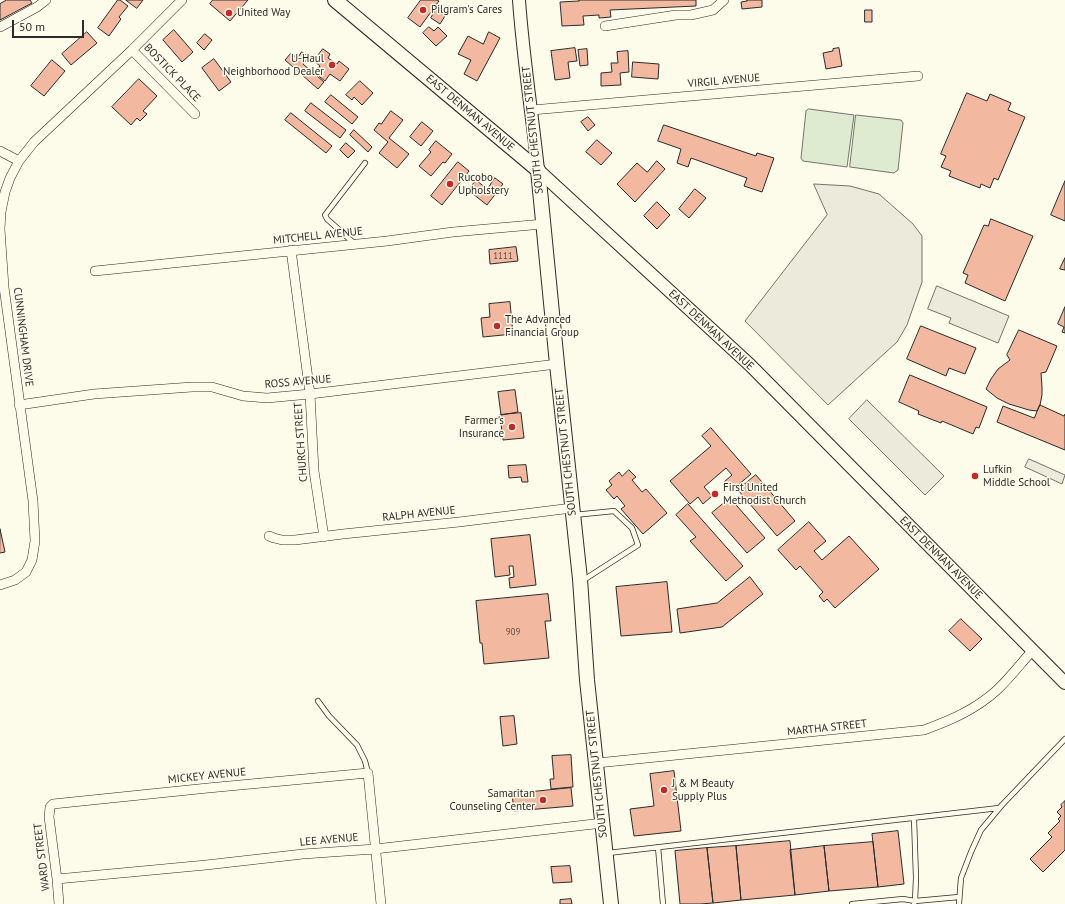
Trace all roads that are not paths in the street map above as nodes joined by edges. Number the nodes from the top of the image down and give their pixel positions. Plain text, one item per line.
1 (182, 0) edge
2 (335, 0) edge
3 (519, 0) edge
4 (724, 0) edge
5 (41, 1) edge
6 (606, 26) dead end
7 (0, 27) edge
8 (132, 50) junction
9 (918, 76) dead end
10 (532, 110) junction
11 (195, 114) dead end
12 (0, 151) edge
13 (19, 161) junction
14 (365, 163) dead end
15 (538, 170) junction
16 (543, 224) junction
17 (355, 244) junction
18 (291, 250) junction
19 (95, 271) dead end
20 (557, 364) junction
21 (310, 394) junction
22 (19, 405) junction
23 (573, 512) junction
24 (269, 536) dead end
25 (324, 537) junction
26 (580, 582) junction
27 (0, 585) edge
28 (1033, 650) junction
29 (1065, 683) edge
30 (318, 702) dead end
31 (1065, 739) edge
32 (596, 763) junction
33 (368, 773) junction
34 (50, 806) joint
35 (999, 808) junction
36 (914, 818) junction
37 (603, 823) junction
38 (658, 847) junction
39 (375, 849) junction
40 (606, 854) junction
41 (57, 879) junction
42 (959, 897) junction
43 (914, 903) edge
44 (59, 904) edge
45 (381, 904) edge
46 (611, 904) edge
47 (663, 904) edge
48 (852, 904) edge
49 (958, 904) edge

1 - 8 street, CUNNINGHAM DRIVE
2 - 15 main road, EAST DENMAN AVENUE
3 - 10 main road, SOUTH CHESTNUT STREET
4 - 6 street
5 - 7 street
8 - 11 street, BOSTICK PLACE
8 - 13 street, CUNNINGHAM DRIVE
9 - 10 street, VIRGIL AVENUE
10 - 15 main road, SOUTH CHESTNUT STREET
12 - 13 street
13 - 22 street, CUNNINGHAM DRIVE
14 - 17 lane
15 - 16 main road, SOUTH CHESTNUT STREET
15 - 28 main road, EAST DENMAN AVENUE
16 - 17 street, MITCHELL AVENUE
16 - 20 main road, SOUTH CHESTNUT STREET
17 - 18 street, MITCHELL AVENUE
18 - 19 street, MITCHELL AVENUE
18 - 21 street, CHURCH STREET
20 - 21 street, ROSS AVENUE
20 - 23 main road, SOUTH CHESTNUT STREET
21 - 22 street, ROSS AVENUE
21 - 25 street, CHURCH STREET
22 - 27 street, CUNNINGHAM DRIVE
23 - 25 street, RALPH AVENUE
23 - 26 main road, SOUTH CHESTNUT STREET
23 - 26 lane
24 - 25 street, RALPH AVENUE
26 - 32 main road, SOUTH CHESTNUT STREET
28 - 29 main road, EAST DENMAN AVENUE
28 - 32 street, MARTHA STREET
30 - 33 lane
31 - 35 lane
32 - 37 main road, SOUTH CHESTNUT STREET
33 - 34 street, MICKEY AVENUE
33 - 39 street
34 - 41 street, WARD STREET
35 - 36 lane
35 - 42 lane
36 - 38 lane
36 - 43 lane
37 - 39 street, LEE AVENUE
37 - 40 main road, SOUTH CHESTNUT STREET
38 - 40 lane
38 - 47 lane
39 - 41 street, LEE AVENUE
39 - 45 street
40 - 46 main road, SOUTH CHESTNUT STREET
41 - 44 street, WARD STREET
42 - 43 lane
42 - 49 lane
43 - 48 lane

